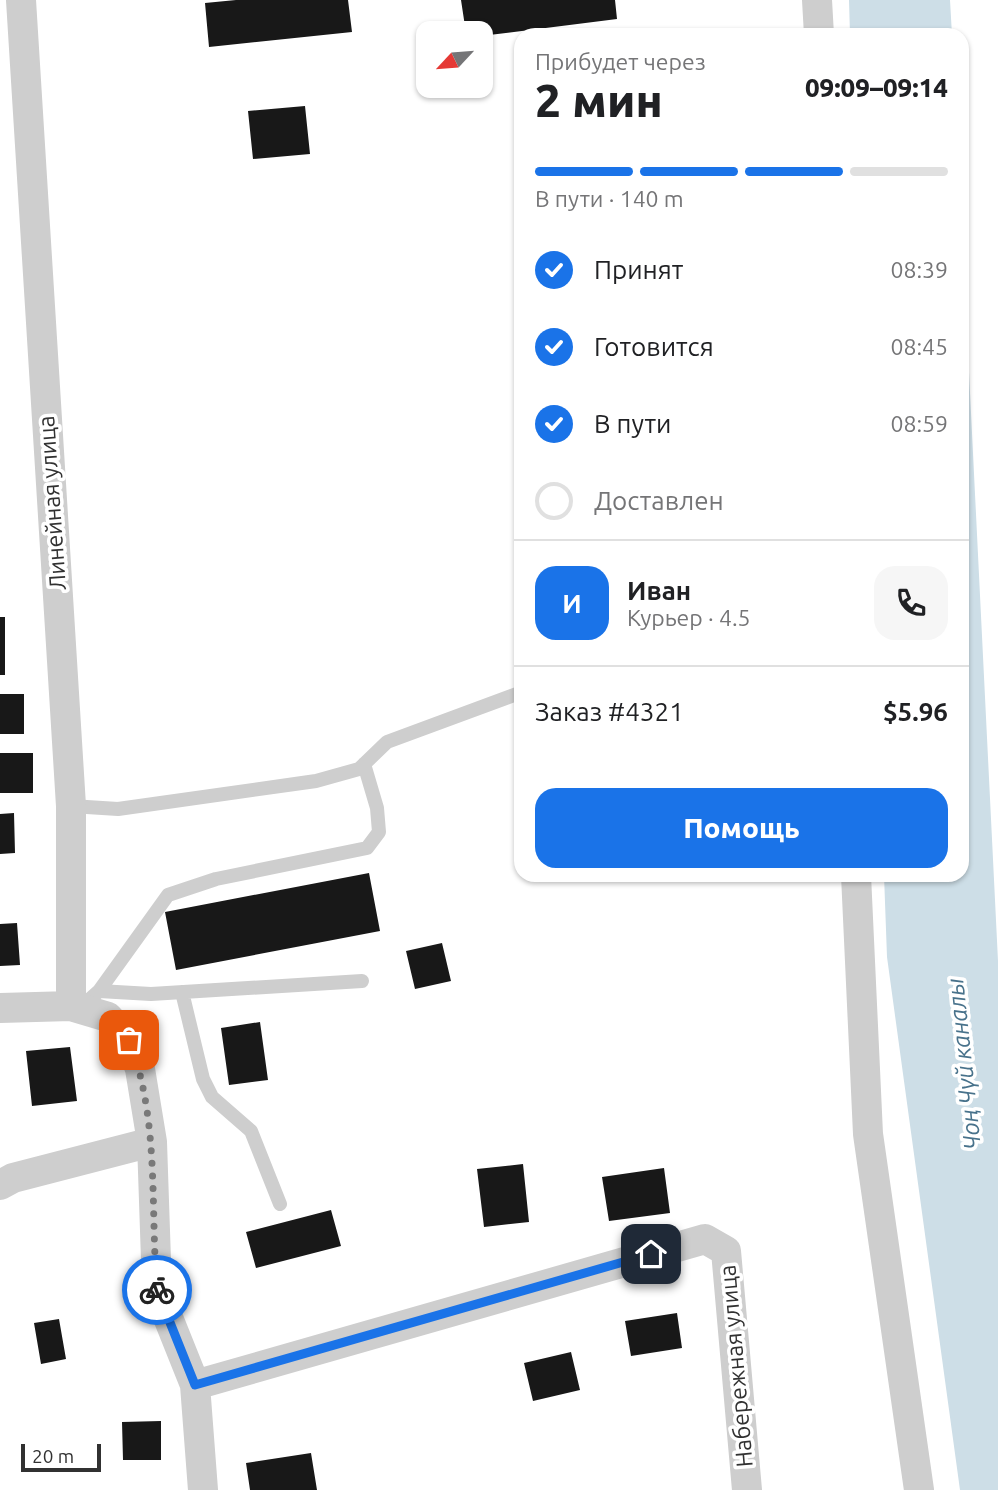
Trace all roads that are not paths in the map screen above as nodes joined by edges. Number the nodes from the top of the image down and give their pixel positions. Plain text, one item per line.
1 (21, 0) edge
2 (817, 0) edge
3 (819, 28) edge
4 (514, 695) edge
5 (364, 764) junction
6 (71, 806) junction
7 (856, 882) edge
8 (362, 981) dead end
9 (182, 992) junction
10 (89, 1006) junction
11 (0, 1008) edge
12 (152, 1142) junction
13 (0, 1185) edge
14 (280, 1204) dead end
15 (195, 1385) junction
16 (203, 1490) edge
17 (747, 1490) edge
18 (919, 1490) edge

1 - 6 street, Линейная улица
2 - 3 street
4 - 5 lane
5 - 6 lane
5 - 10 lane
6 - 10 street, Линейная улица
7 - 18 street
8 - 9 lane
9 - 10 lane
9 - 14 lane
10 - 11 street
10 - 12 street
12 - 13 street
12 - 15 street
15 - 16 street
15 - 17 street, Набережная улица

